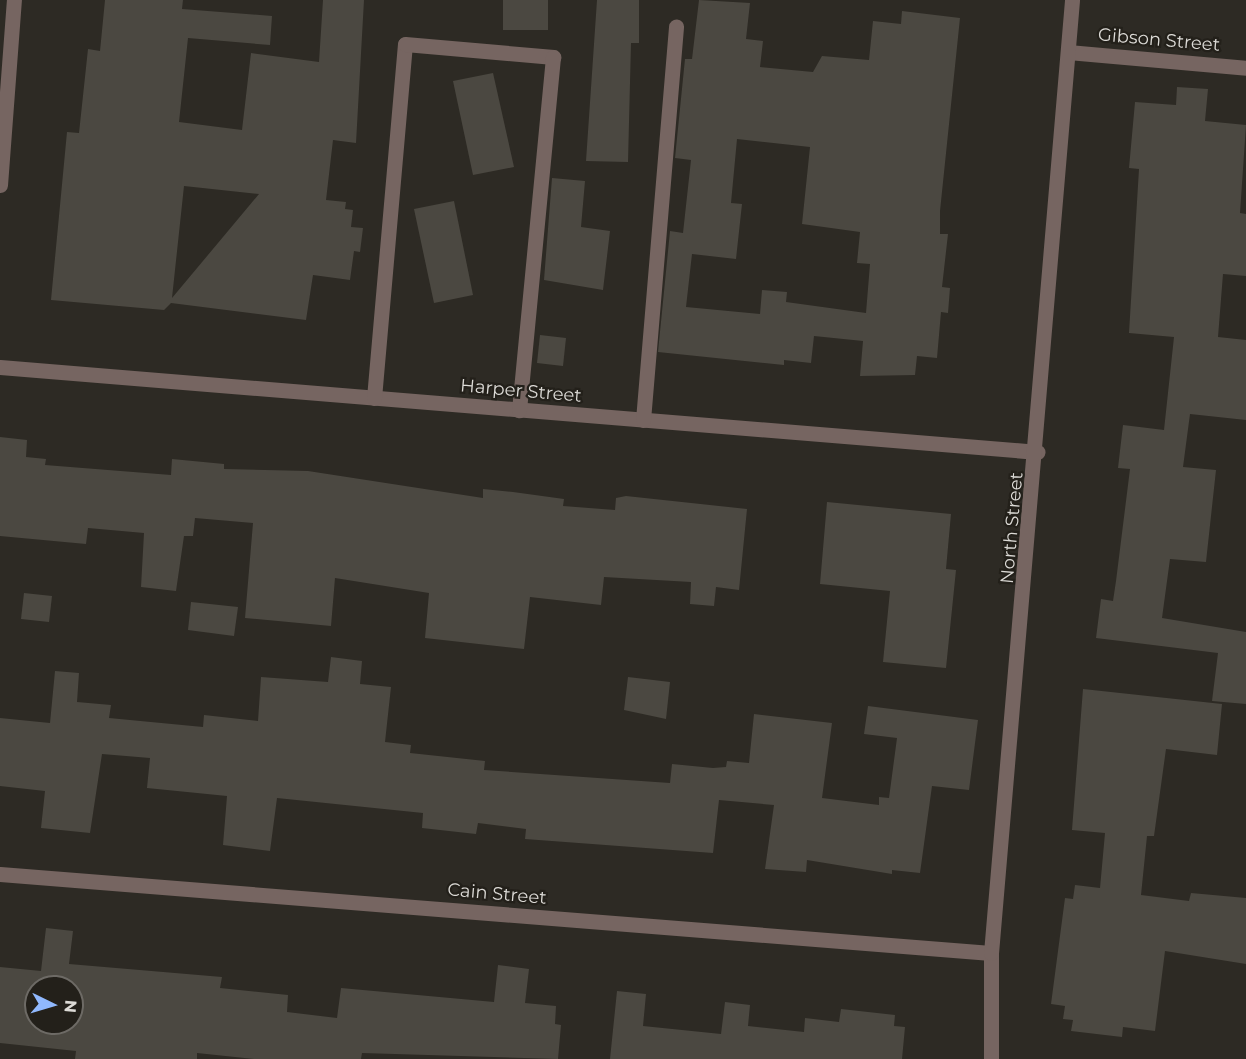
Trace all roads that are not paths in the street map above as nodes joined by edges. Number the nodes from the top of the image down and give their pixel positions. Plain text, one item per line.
1 (14, 0) edge
2 (1072, 0) edge
3 (676, 26) dead end
4 (1068, 52) junction
5 (1246, 68) edge
6 (0, 185) edge
7 (0, 367) edge
8 (374, 398) junction
9 (519, 410) junction
10 (643, 420) junction
11 (1038, 452) junction
12 (0, 874) edge
13 (992, 953) junction
14 (991, 1059) edge

1 - 6 street
2 - 4 street, North Street
3 - 10 street
4 - 5 street, Gibson Street
4 - 11 street, North Street
7 - 8 street, Harper Street
8 - 9 street, Harper Street
8 - 9 street
9 - 10 street, Harper Street
10 - 11 street, Harper Street
11 - 13 street, North Street
12 - 13 street, Cain Street
13 - 14 street, North Street

